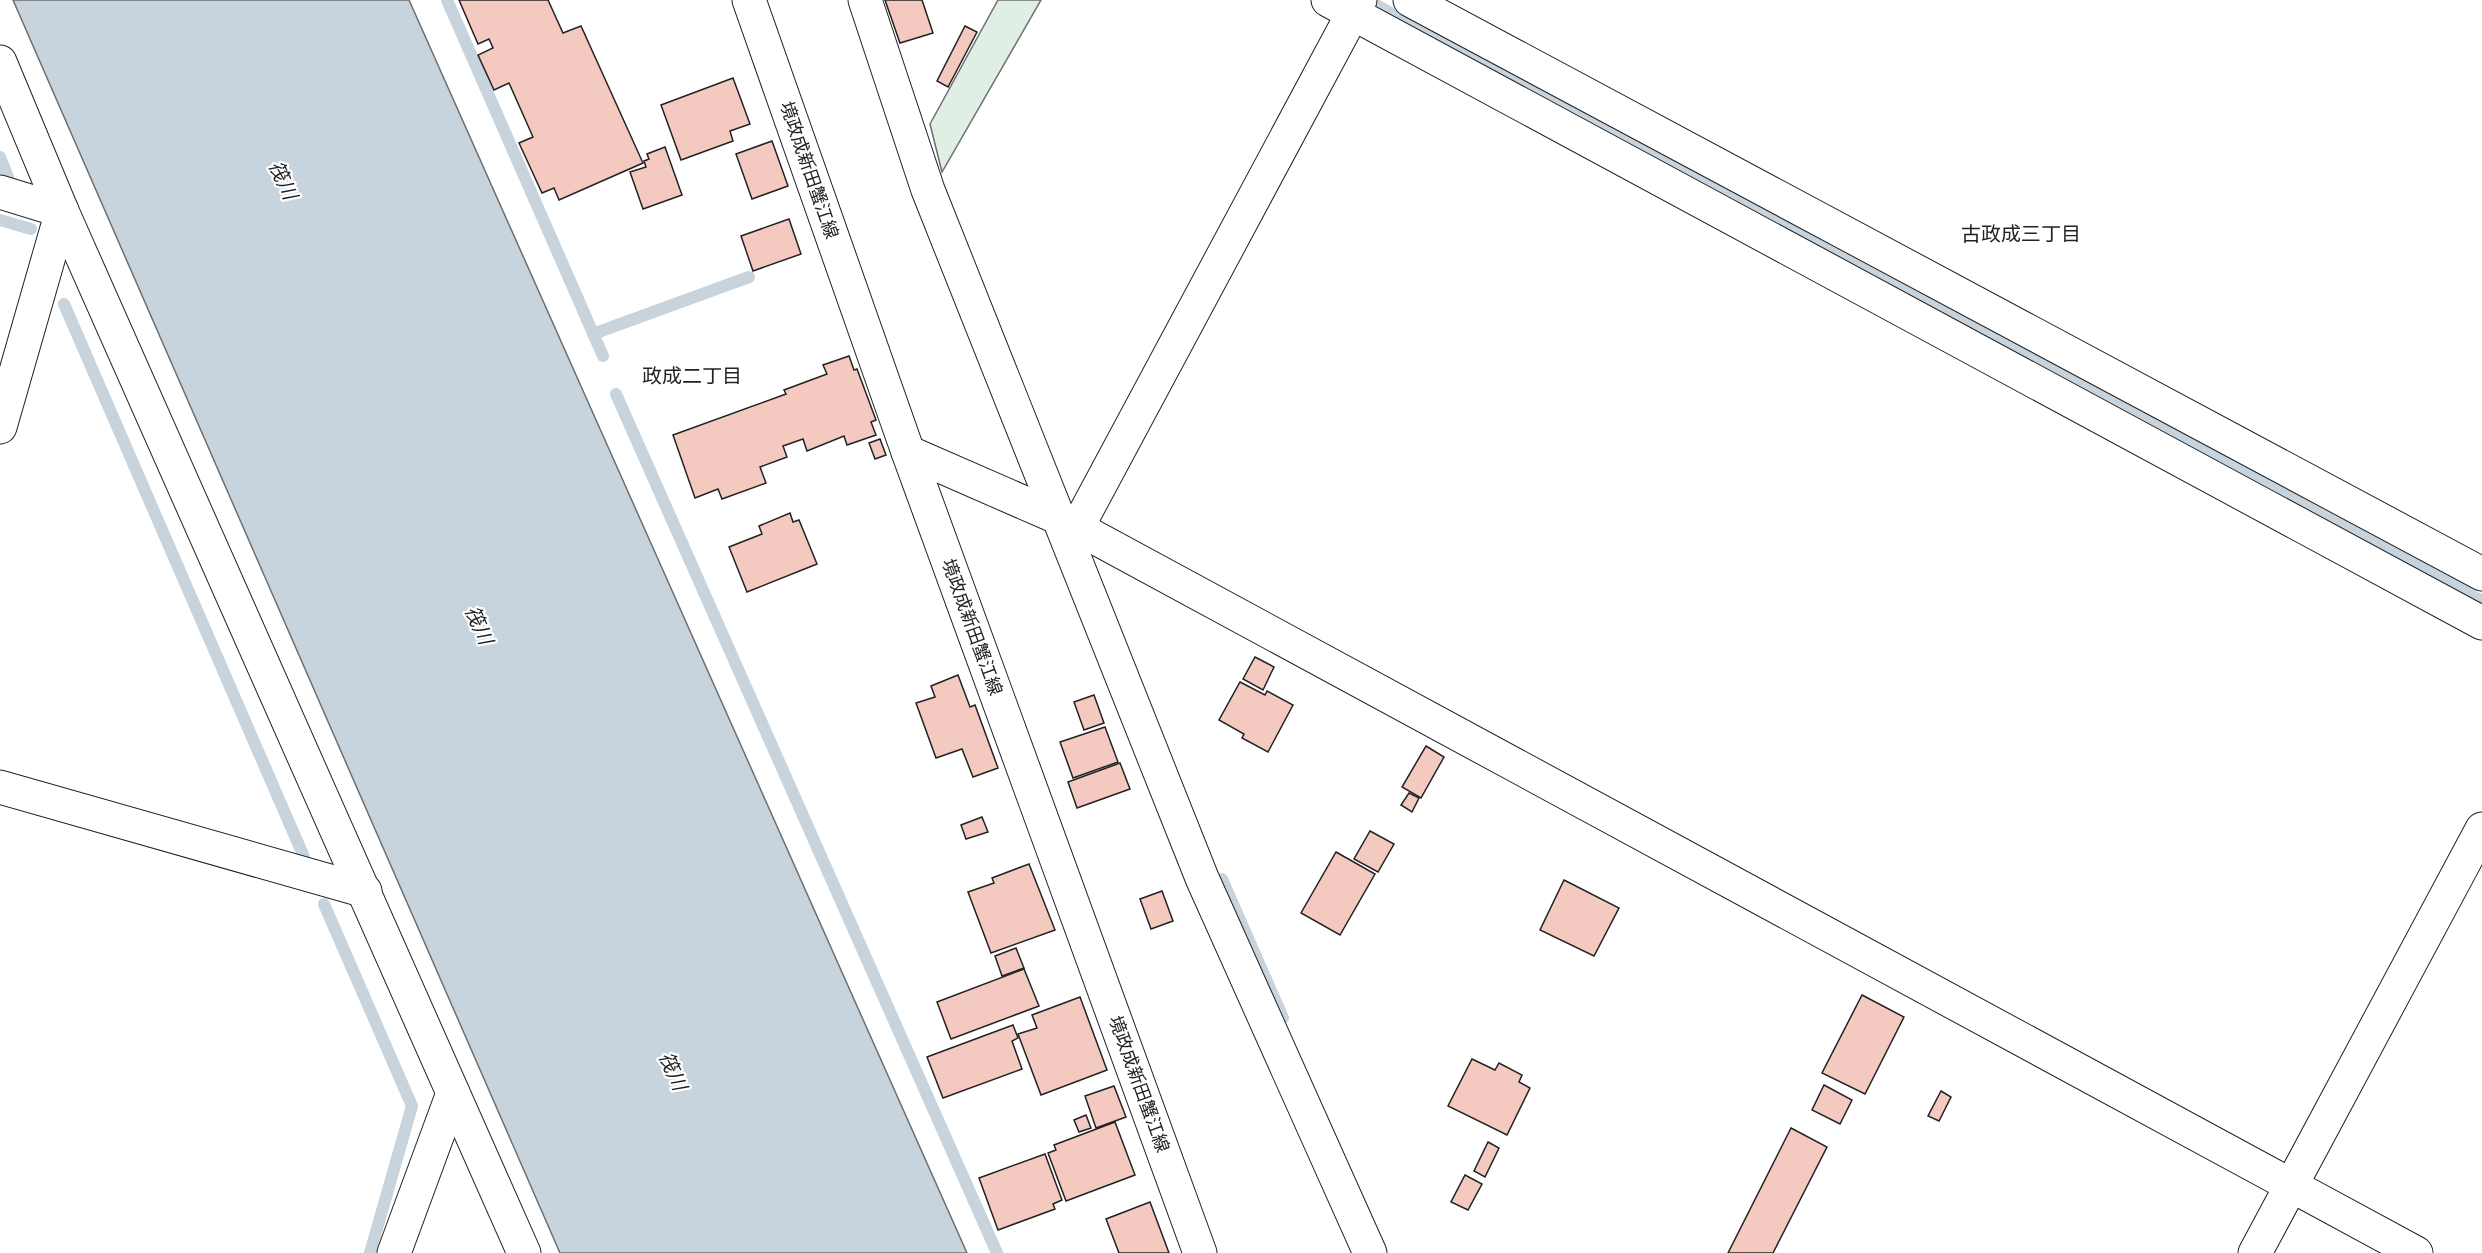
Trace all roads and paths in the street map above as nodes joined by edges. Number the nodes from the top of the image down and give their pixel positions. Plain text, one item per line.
1 (749, 0) edge
2 (865, 0) edge
3 (1410, 0) edge
4 (1347, 4) edge
5 (0, 62) edge
6 (0, 192) edge
7 (62, 211) junction
8 (0, 427) edge
9 (908, 452) junction
10 (1068, 523) junction
11 (2482, 574) edge
12 (2482, 623) edge
13 (0, 787) edge
14 (2482, 829) edge
15 (365, 891) junction
16 (453, 1093) junction
17 (2290, 1185) junction
18 (394, 1253) edge
19 (524, 1253) edge
20 (1200, 1253) edge
21 (1370, 1253) edge
22 (2255, 1253) edge
23 (2416, 1253) edge

1 - 9 street, 境政成新田蟹江線
2 - 10 street
3 - 11 street
4 - 10 street
4 - 12 street
5 - 7 street
6 - 7 street
7 - 8 street
7 - 15 street
9 - 10 street
9 - 20 street, 境政成新田蟹江線
10 - 17 street
10 - 21 street
13 - 15 street
14 - 17 street
15 - 16 street
16 - 18 street
16 - 19 street
17 - 22 street
17 - 23 street

